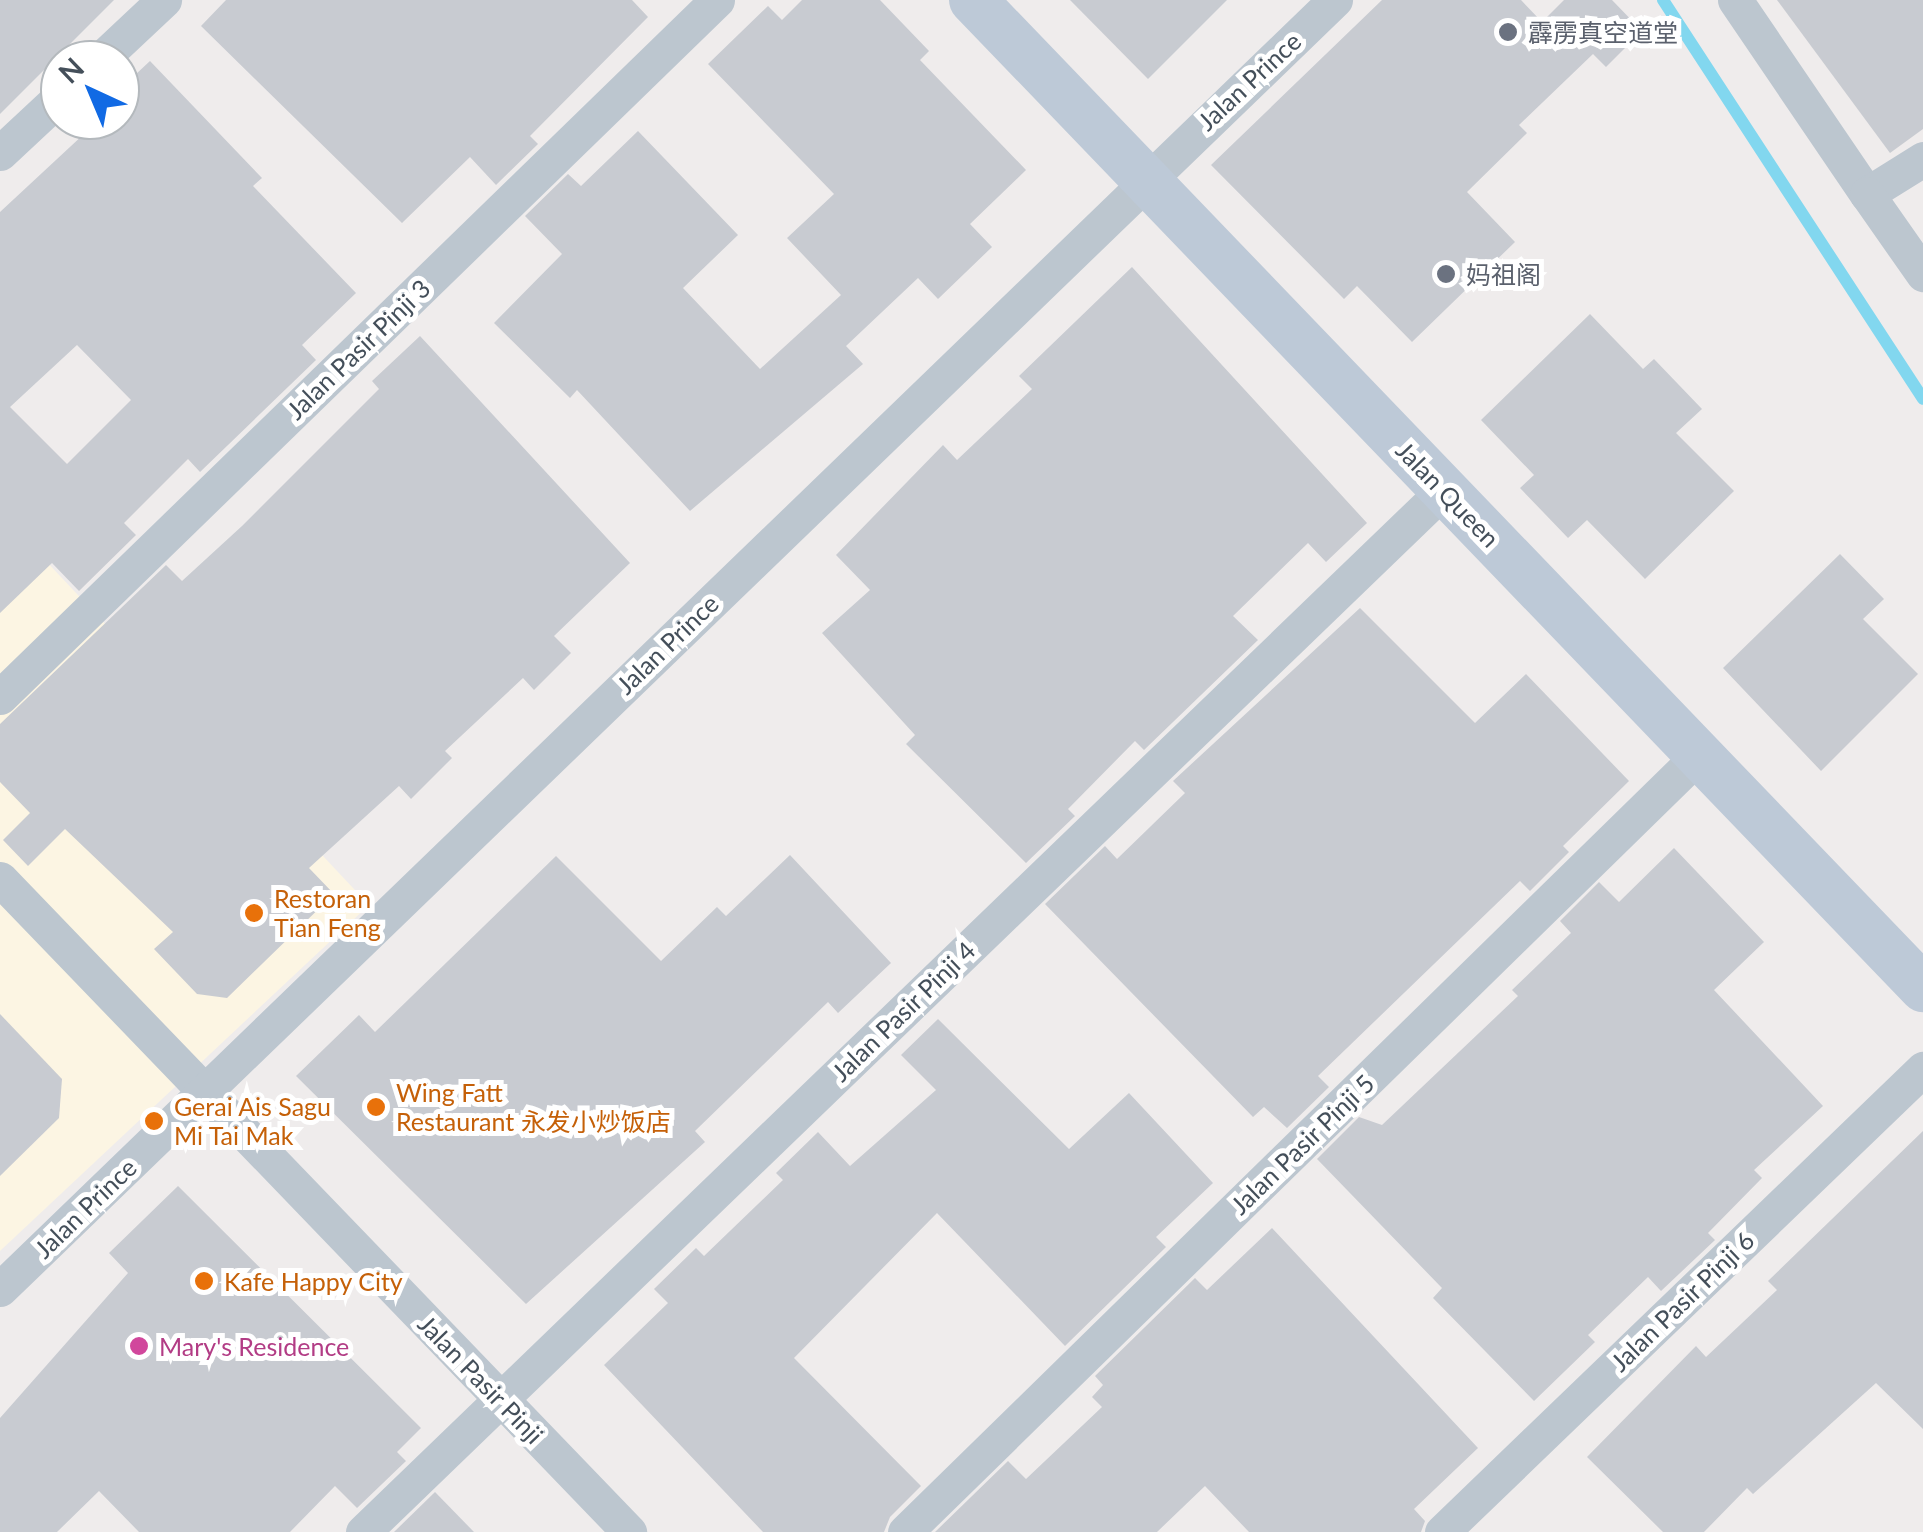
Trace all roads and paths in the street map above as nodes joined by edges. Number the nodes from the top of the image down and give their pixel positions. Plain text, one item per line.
1 (164, 0) edge
2 (717, 0) edge
3 (973, 0) edge
4 (1335, 0) edge
5 (1736, 0) edge
6 (121, 40) edge
7 (40, 116) edge
8 (0, 153) edge
9 (1923, 159) edge
10 (1146, 180) junction
11 (1867, 194) junction
12 (1923, 274) edge
13 (1444, 490) junction
14 (0, 697) edge
15 (1699, 755) junction
16 (0, 879) edge
17 (1923, 988) edge
18 (1923, 1069) edge
19 (205, 1092) junction
20 (0, 1289) edge
21 (500, 1398) junction
22 (362, 1532) edge
23 (629, 1532) edge
24 (905, 1532) edge
25 (1442, 1532) edge

1 - 6 street
2 - 14 street, Jalan Pasir Pinji 3
3 - 10 main road, Jalan Queen
4 - 10 street, Jalan Prince
5 - 11 street
7 - 8 street
9 - 11 street
10 - 13 main road, Jalan Queen
10 - 19 street, Jalan Prince
11 - 12 street
13 - 15 main road, Jalan Queen
13 - 21 street, Jalan Pasir Pinji 4
15 - 17 main road, Jalan Queen
15 - 24 street, Jalan Pasir Pinji 5
16 - 19 street, Jalan Pasir Pinji
18 - 25 street, Jalan Pasir Pinji 6
19 - 20 street, Jalan Prince
19 - 21 street, Jalan Pasir Pinji
21 - 22 street, Jalan Pasir Pinji 4
21 - 23 street, Jalan Pasir Pinji

